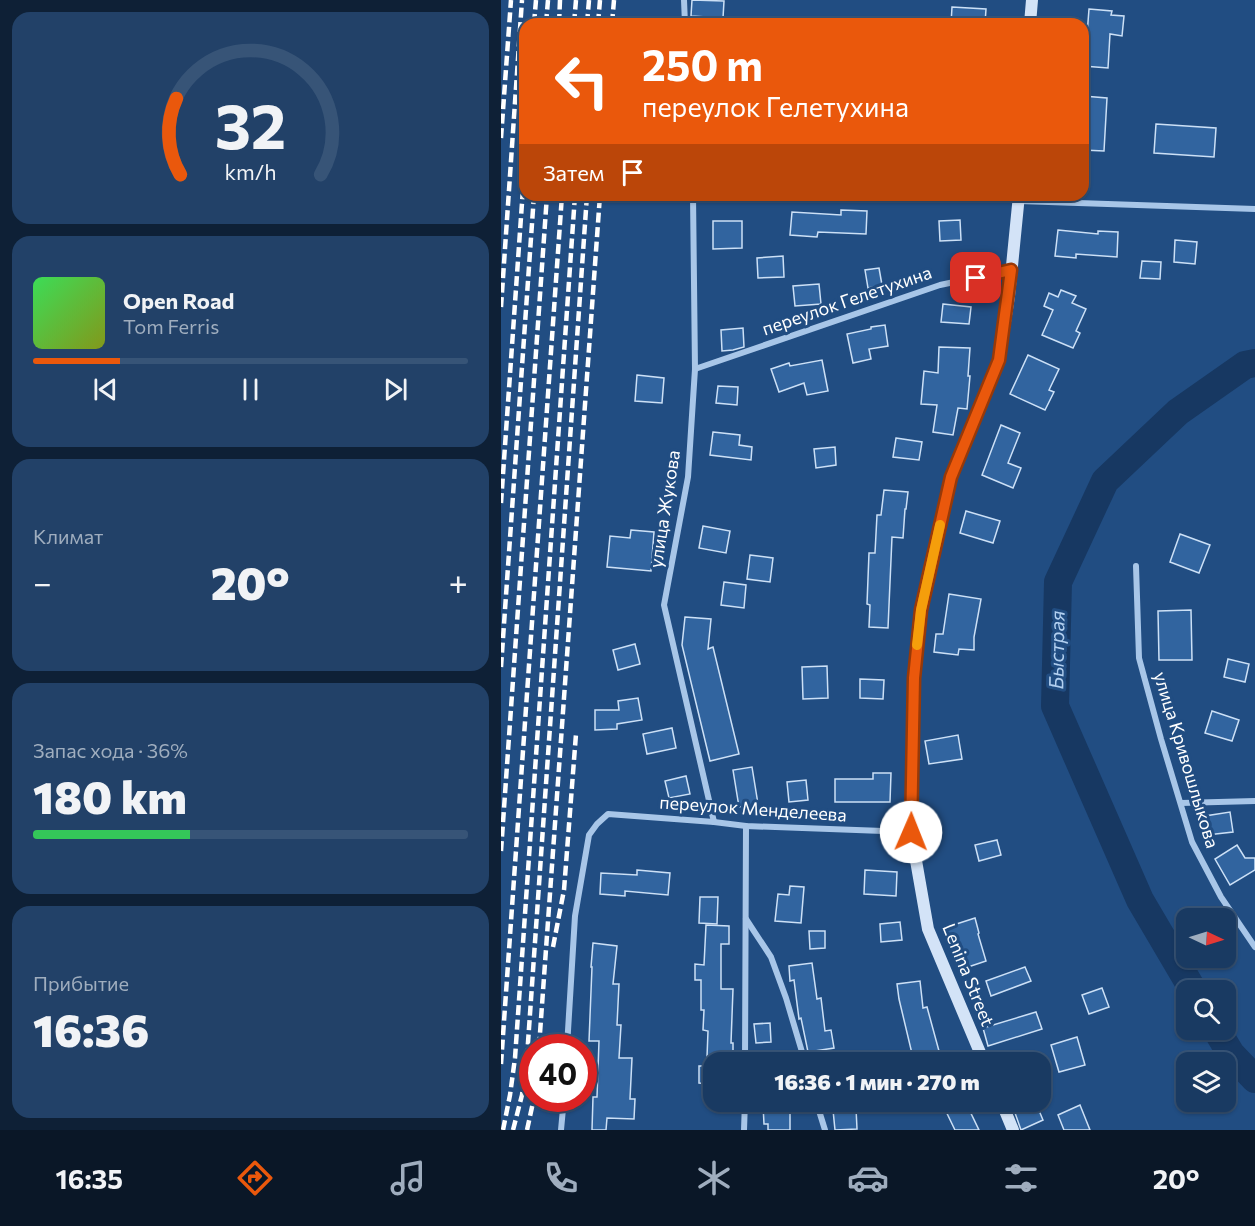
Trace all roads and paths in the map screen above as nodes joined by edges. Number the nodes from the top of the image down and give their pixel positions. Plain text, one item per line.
1 (684, 0) edge
2 (1032, 0) edge
3 (685, 18) edge
4 (1030, 18) edge
5 (693, 201) edge
6 (1019, 201) edge
7 (1083, 201) edge
8 (1255, 209) edge
9 (1011, 270) junction
10 (695, 369) junction
11 (1136, 566) dead end
12 (1255, 801) edge
13 (1181, 803) junction
14 (714, 822) junction
15 (746, 826) junction
16 (911, 832) junction
17 (746, 919) junction
18 (1255, 947) edge
19 (568, 1034) edge
20 (745, 1052) edge
21 (802, 1052) edge
22 (980, 1052) edge
23 (563, 1112) edge
24 (745, 1112) edge
25 (819, 1112) edge
26 (1006, 1112) edge
27 (561, 1130) edge
28 (744, 1130) edge
29 (825, 1130) edge
30 (1013, 1130) edge

1 - 3 street
2 - 4 street
5 - 10 street, улица Жукова
6 - 9 street, Lenina Street
7 - 8 street
9 - 10 street, переулок Гелетухина
9 - 16 street, Lenina Street
10 - 14 street, улица Жукова
11 - 13 street, улица Кривошлыкова
12 - 13 street
13 - 18 street, улица Кривошлыкова
14 - 15 street, переулок Менделеева
14 - 19 street, переулок Менделеева
15 - 16 street, переулок Менделеева
15 - 17 street
16 - 22 street, Lenina Street
17 - 20 street
17 - 21 street
23 - 27 street
24 - 28 street
25 - 29 street
26 - 30 street

